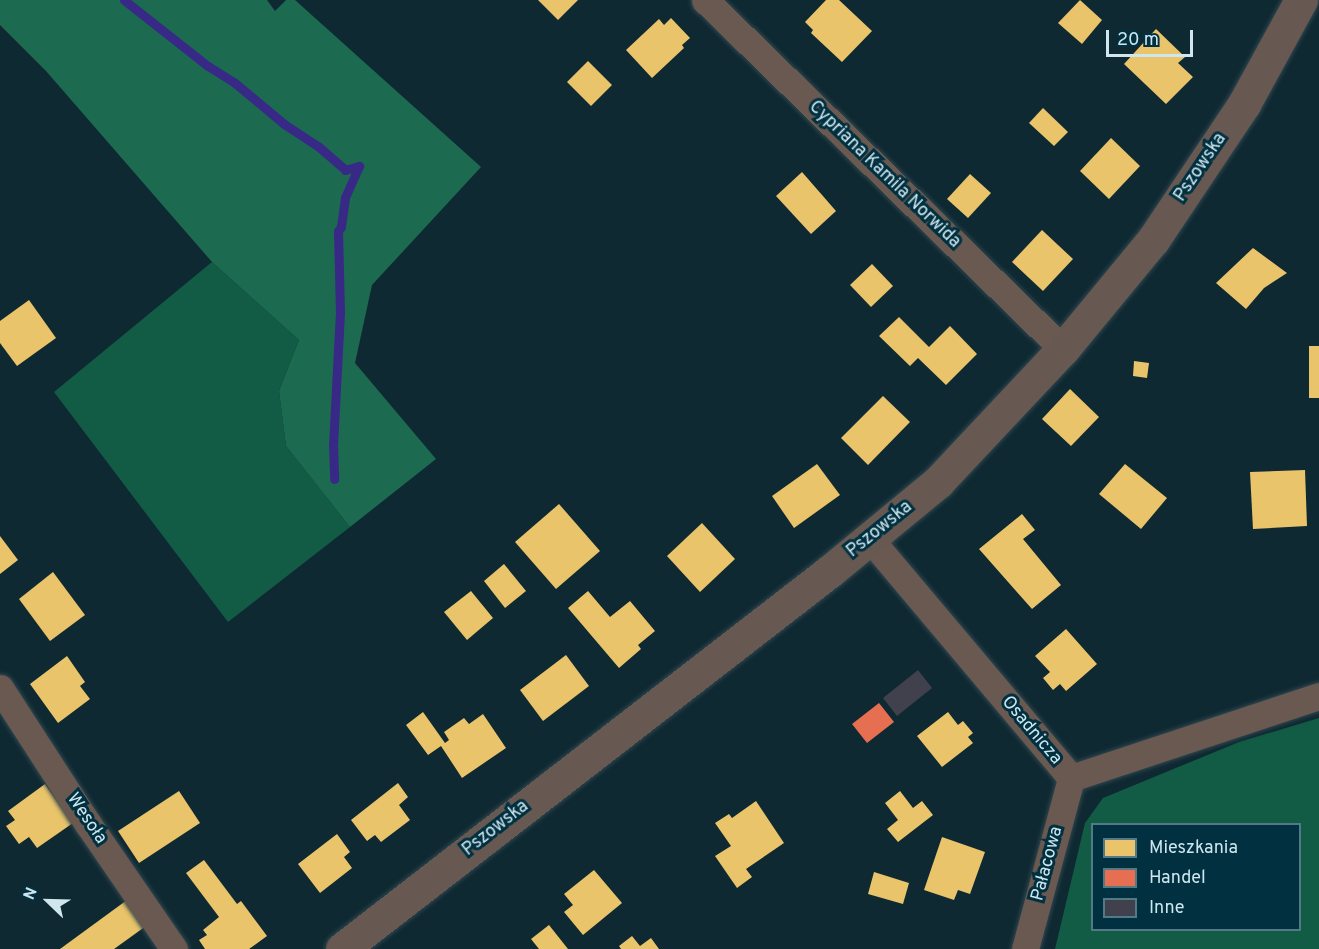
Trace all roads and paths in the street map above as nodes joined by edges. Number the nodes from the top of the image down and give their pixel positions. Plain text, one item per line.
1 (705, 0) edge
2 (1301, 0) edge
3 (1063, 349) junction
4 (870, 539) junction
5 (0, 688) edge
6 (1319, 696) edge
7 (1071, 778) junction
8 (174, 949) edge
9 (342, 949) edge
10 (1025, 949) edge

1 - 3 street, Cypriana Kamila Norwida
2 - 3 main road, Pszowska
3 - 4 main road, Pszowska
4 - 7 street, Osadnicza
4 - 9 main road, Pszowska
5 - 8 street, Wesoła
6 - 7 street, Osadnicza
7 - 10 street, Pałacowa

